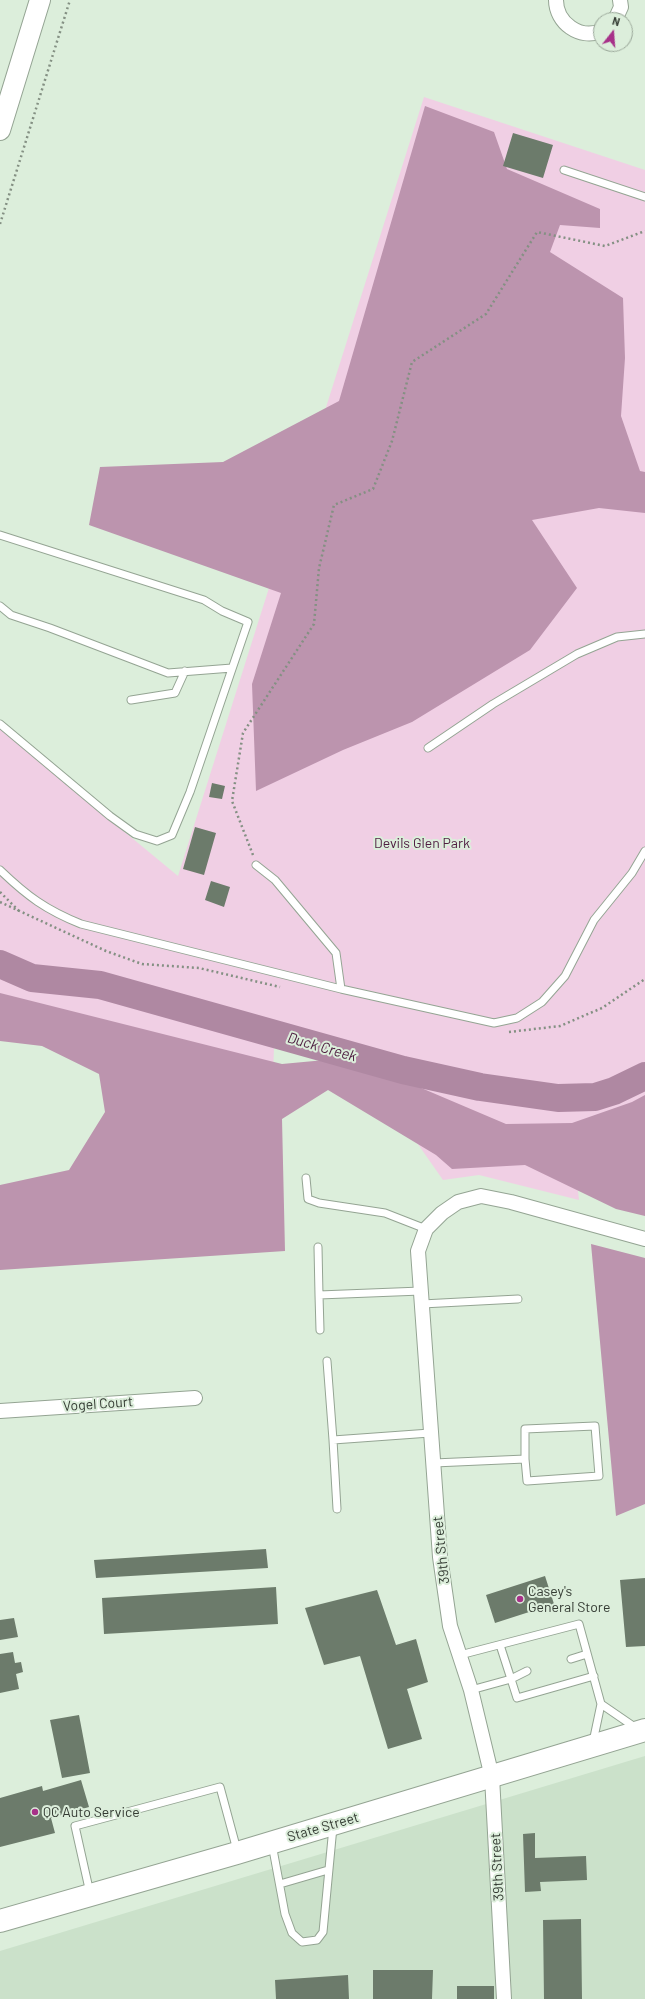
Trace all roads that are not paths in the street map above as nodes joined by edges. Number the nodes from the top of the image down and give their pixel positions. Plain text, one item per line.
1 (40, 0) edge
2 (556, 0) edge
3 (620, 0) edge
4 (619, 12) edge
5 (593, 32) edge
6 (0, 130) edge
7 (564, 170) dead end
8 (645, 197) edge
9 (0, 535) edge
10 (0, 606) edge
11 (645, 634) edge
12 (232, 668) junction
13 (185, 671) junction
14 (131, 700) dead end
15 (0, 724) edge
16 (428, 748) dead end
17 (645, 851) edge
18 (256, 865) road end
19 (0, 870) edge
20 (341, 989) junction
21 (306, 1178) dead end
22 (426, 1229) junction
23 (645, 1239) edge
24 (318, 1247) dead end
25 (319, 1295) junction
26 (421, 1298) junction
27 (518, 1298) dead end
28 (320, 1330) dead end
29 (327, 1361) dead end
30 (195, 1398) dead end
31 (0, 1411) edge
32 (430, 1432) junction
33 (334, 1440) junction
34 (525, 1459) junction
35 (434, 1463) junction
36 (337, 1509) dead end
37 (500, 1645) junction
38 (587, 1654) junction
39 (460, 1655) junction
40 (571, 1659) dead end
41 (527, 1671) dead end
42 (594, 1676) junction
43 (510, 1679) junction
44 (471, 1690) junction
45 (601, 1704) junction
46 (643, 1731) edge
47 (592, 1746) junction
48 (492, 1777) junction
49 (333, 1824) junction
50 (271, 1842) junction
51 (237, 1852) junction
52 (328, 1870) junction
53 (280, 1884) junction
54 (90, 1895) junction
55 (0, 1920) edge
56 (504, 1999) edge

1 - 6 main road
2 - 5 street
3 - 4 street
7 - 8 lane
9 - 12 lane
10 - 13 lane
11 - 16 lane
12 - 13 lane
12 - 15 lane
13 - 14 lane
17 - 20 lane
18 - 20 lane
19 - 20 lane
21 - 22 lane
22 - 23 street, 39th Street
22 - 26 street, 39th Street
24 - 25 lane
25 - 26 lane
25 - 28 lane
26 - 27 lane
26 - 32 street, 39th Street
29 - 33 lane
30 - 31 street, Vogel Court
32 - 33 lane
32 - 35 street, 39th Street
33 - 36 lane
34 - 34 lane
34 - 35 lane
35 - 39 street, 39th Street
37 - 38 lane
37 - 39 lane
37 - 43 lane
38 - 40 lane
38 - 42 lane
39 - 44 street, 39th Street
41 - 43 lane
42 - 43 lane
42 - 45 lane
43 - 44 lane
44 - 48 street, 39th Street
45 - 46 lane
45 - 47 lane
46 - 47 main road, State Street
47 - 48 main road, State Street
48 - 49 main road, State Street
48 - 56 street, 39th Street
49 - 50 main road, State Street
49 - 52 lane
50 - 51 main road, State Street
50 - 53 lane
51 - 54 main road, State Street
51 - 54 lane
52 - 53 lane
52 - 53 lane
54 - 55 main road, State Street

